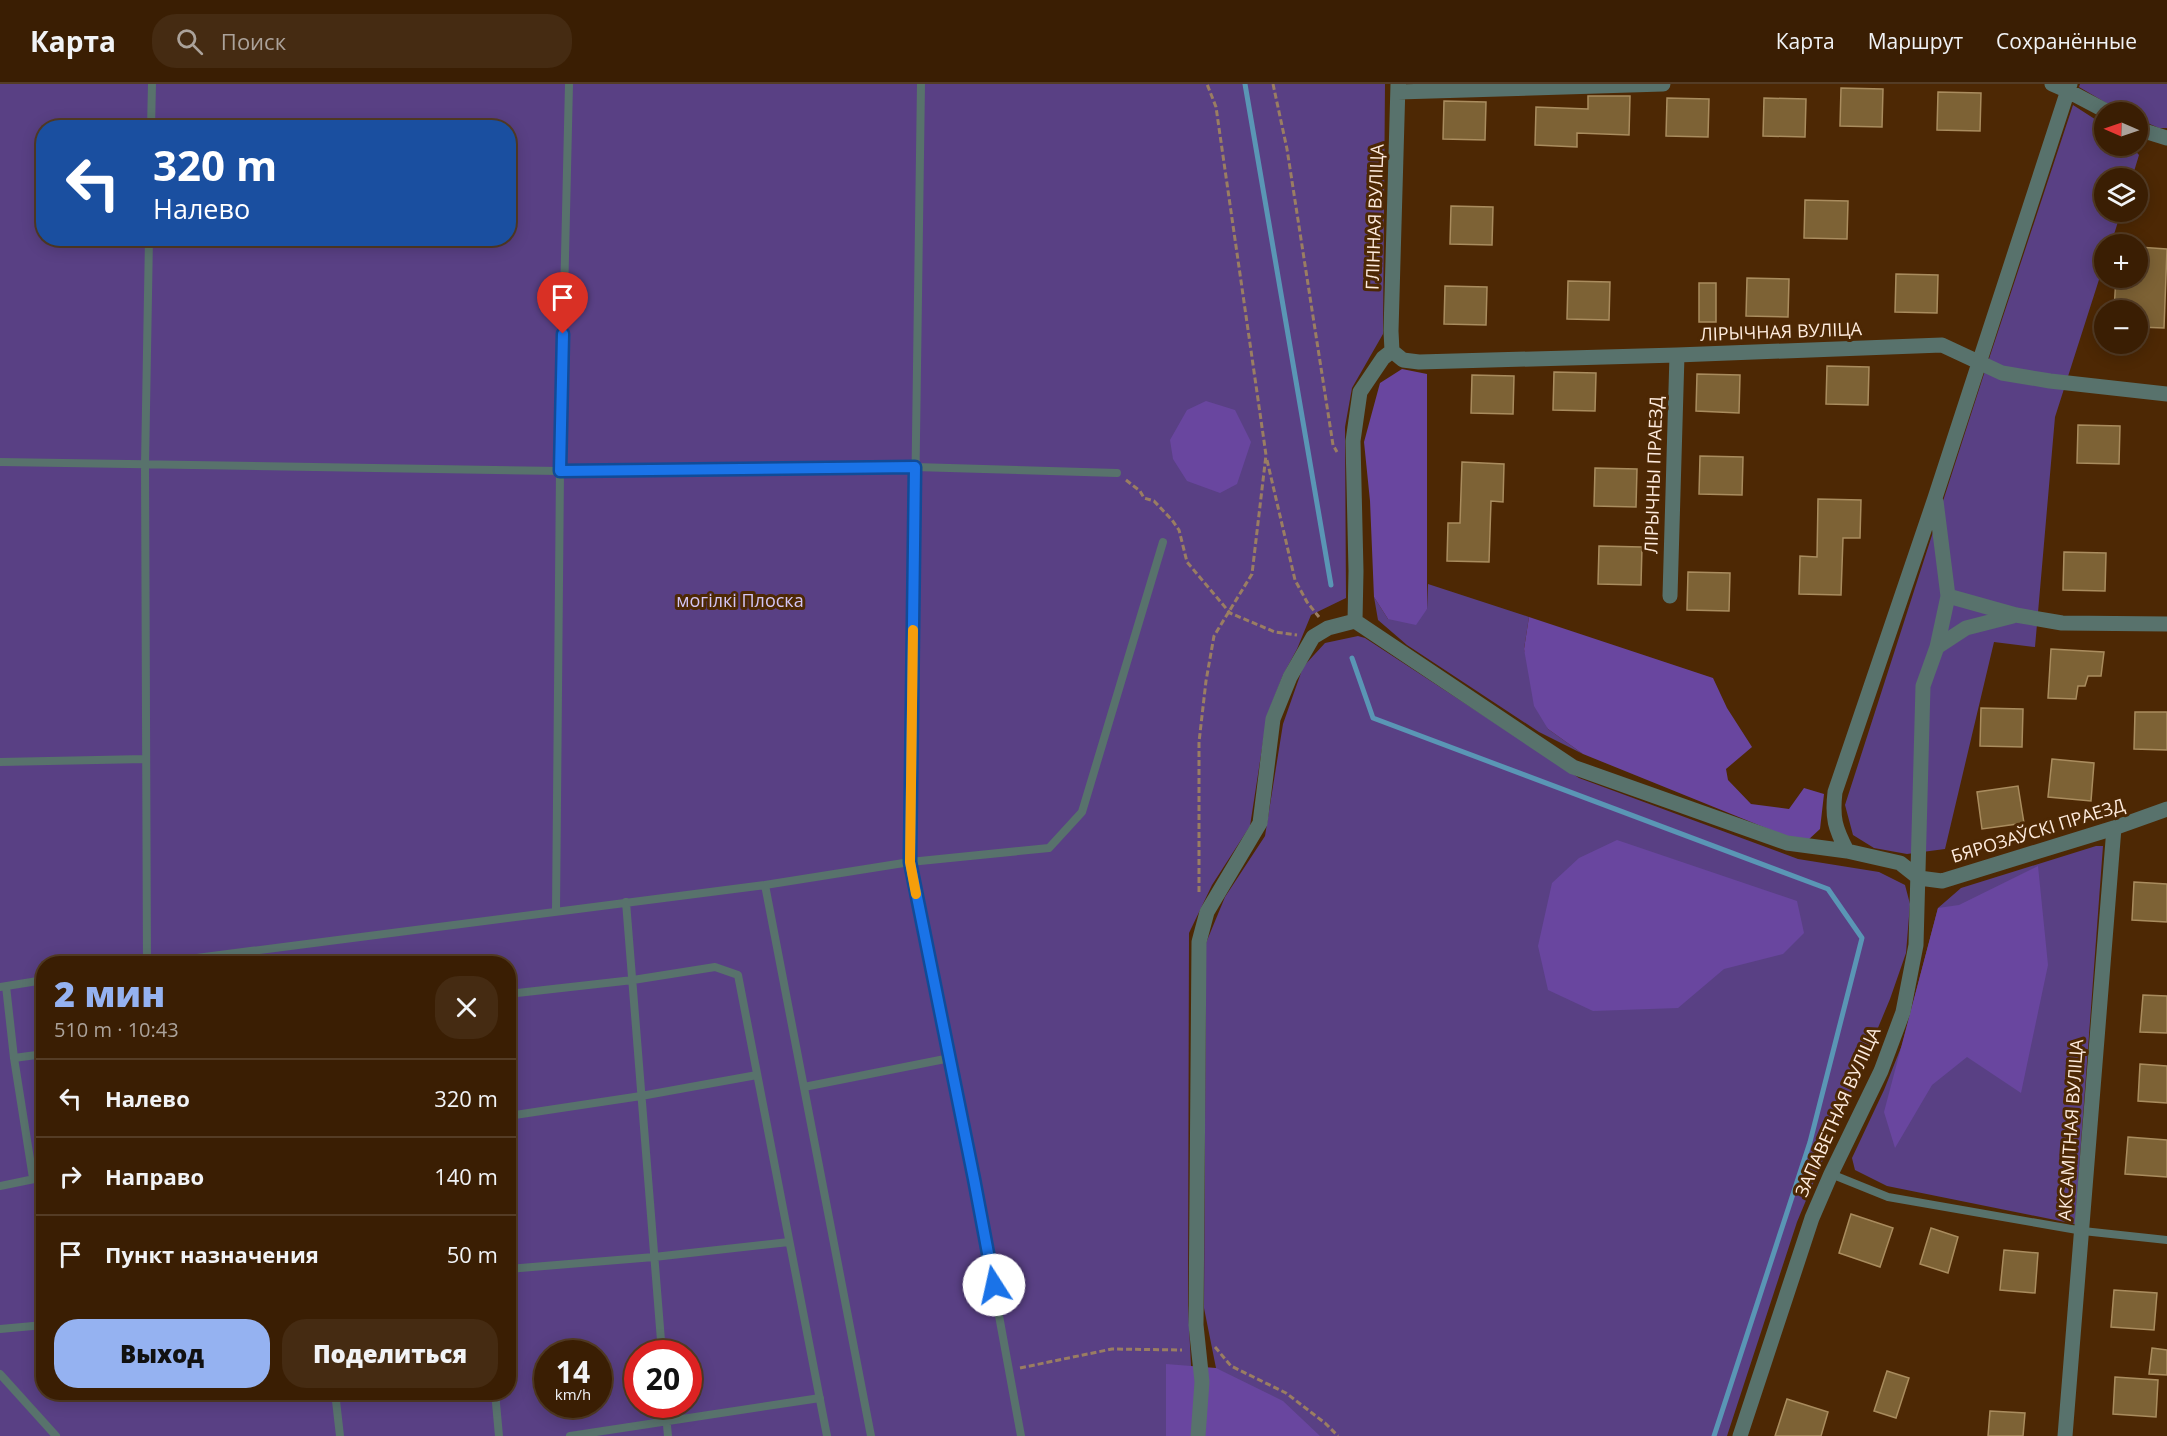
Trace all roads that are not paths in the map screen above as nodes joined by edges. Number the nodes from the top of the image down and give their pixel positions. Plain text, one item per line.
1 (152, 84) edge
2 (569, 84) edge
3 (921, 84) edge
4 (1663, 84) edge
5 (2052, 84) edge
6 (2069, 87) edge
7 (1398, 88) edge
8 (2094, 103) edge
9 (151, 120) edge
10 (2148, 132) edge
11 (2167, 138) edge
12 (149, 246) edge
13 (1392, 351) junction
14 (1677, 355) junction
15 (1979, 363) junction
16 (2167, 394) edge
17 (0, 462) edge
18 (146, 465) junction
19 (915, 467) junction
20 (560, 471) junction
21 (1117, 473) dead end
22 (1935, 498) junction
23 (1163, 542) dead end
24 (1670, 596) dead end
25 (1948, 596) junction
26 (2016, 615) junction
27 (1355, 621) junction
28 (2167, 624) edge
29 (1937, 647) junction
30 (145, 759) junction
31 (0, 762) edge
32 (2167, 809) edge
33 (2115, 828) junction
34 (1847, 851) junction
35 (910, 862) junction
36 (1919, 878) junction
37 (765, 885) junction
38 (626, 902) junction
39 (556, 910) junction
40 (147, 956) edge
41 (211, 956) edge
42 (633, 980) junction
43 (36, 981) edge
44 (3, 986) edge
45 (516, 993) edge
46 (36, 1055) edge
47 (14, 1058) junction
48 (950, 1058) junction
49 (757, 1075) junction
50 (804, 1087) junction
51 (641, 1096) junction
52 (516, 1115) edge
53 (1831, 1174) junction
54 (33, 1178) junction
55 (36, 1178) edge
56 (0, 1186) edge
57 (2083, 1230) junction
58 (2167, 1240) edge
59 (789, 1242) junction
60 (654, 1257) junction
61 (516, 1268) edge
62 (36, 1326) edge
63 (0, 1329) edge
64 (661, 1340) edge
65 (0, 1374) edge
66 (820, 1398) junction
67 (336, 1400) edge
68 (496, 1400) edge
69 (667, 1418) edge
70 (667, 1422) junction
71 (56, 1436) edge
72 (340, 1436) edge
73 (500, 1436) edge
74 (570, 1436) edge
75 (668, 1436) edge
76 (827, 1436) edge
77 (871, 1436) edge
78 (1022, 1436) edge
79 (1198, 1436) edge
80 (1740, 1436) edge
81 (2065, 1436) edge

1 - 9 lane
2 - 20 lane
3 - 19 lane
4 - 7 street
5 - 6 street
6 - 8 street
6 - 15 street
7 - 13 street, ГЛІННАЯ ВУЛІЦА
10 - 11 street
12 - 18 lane
13 - 14 street, ЛІРЫЧНАЯ ВУЛІЦА
13 - 27 street
14 - 15 street, ЛІРЫЧНАЯ ВУЛІЦА
14 - 24 street, ЛІРЫЧНЫ ПРАЕЗД
15 - 16 street, ЛІРЫЧНАЯ ВУЛІЦА
15 - 22 street
17 - 18 lane
18 - 20 lane
18 - 30 lane
19 - 20 lane
19 - 21 lane
19 - 35 lane
20 - 39 lane
22 - 25 street, ЗАПАВЕТНАЯ ВУЛІЦА
22 - 34 street
23 - 35 lane
25 - 26 street
25 - 29 street, ЗАПАВЕТНАЯ ВУЛІЦА
26 - 28 street
26 - 29 street
27 - 34 street
27 - 79 street
29 - 36 street, ЗАПАВЕТНАЯ ВУЛІЦА
30 - 31 lane
30 - 40 lane
32 - 33 street, БЯРОЗАЎСКІ ПРАЕЗД
33 - 36 street, БЯРОЗАЎСКІ ПРАЕЗД
33 - 57 street, АКСАМІТНАЯ ВУЛІЦА
34 - 36 street
35 - 37 lane
35 - 48 lane
36 - 53 street, ЗАПАВЕТНАЯ ВУЛІЦА
37 - 38 lane
37 - 50 lane
38 - 39 lane
38 - 42 lane
39 - 41 lane
42 - 45 lane
42 - 49 lane
42 - 51 lane
43 - 44 lane
44 - 47 lane
46 - 47 lane
47 - 54 lane
48 - 50 lane
48 - 78 lane
49 - 51 lane
49 - 59 lane
50 - 77 lane
51 - 52 lane
51 - 60 lane
53 - 57 lane
53 - 80 street, ЗАПАВЕТНАЯ ВУЛІЦА
54 - 55 lane
54 - 56 lane
57 - 58 lane
57 - 81 street, АКСАМІТНАЯ ВУЛІЦА
59 - 60 lane
59 - 66 lane
60 - 61 lane
60 - 64 lane
62 - 63 lane
65 - 71 lane
66 - 70 lane
66 - 76 lane
67 - 72 lane
68 - 73 lane
69 - 70 lane
70 - 74 lane
70 - 75 lane

